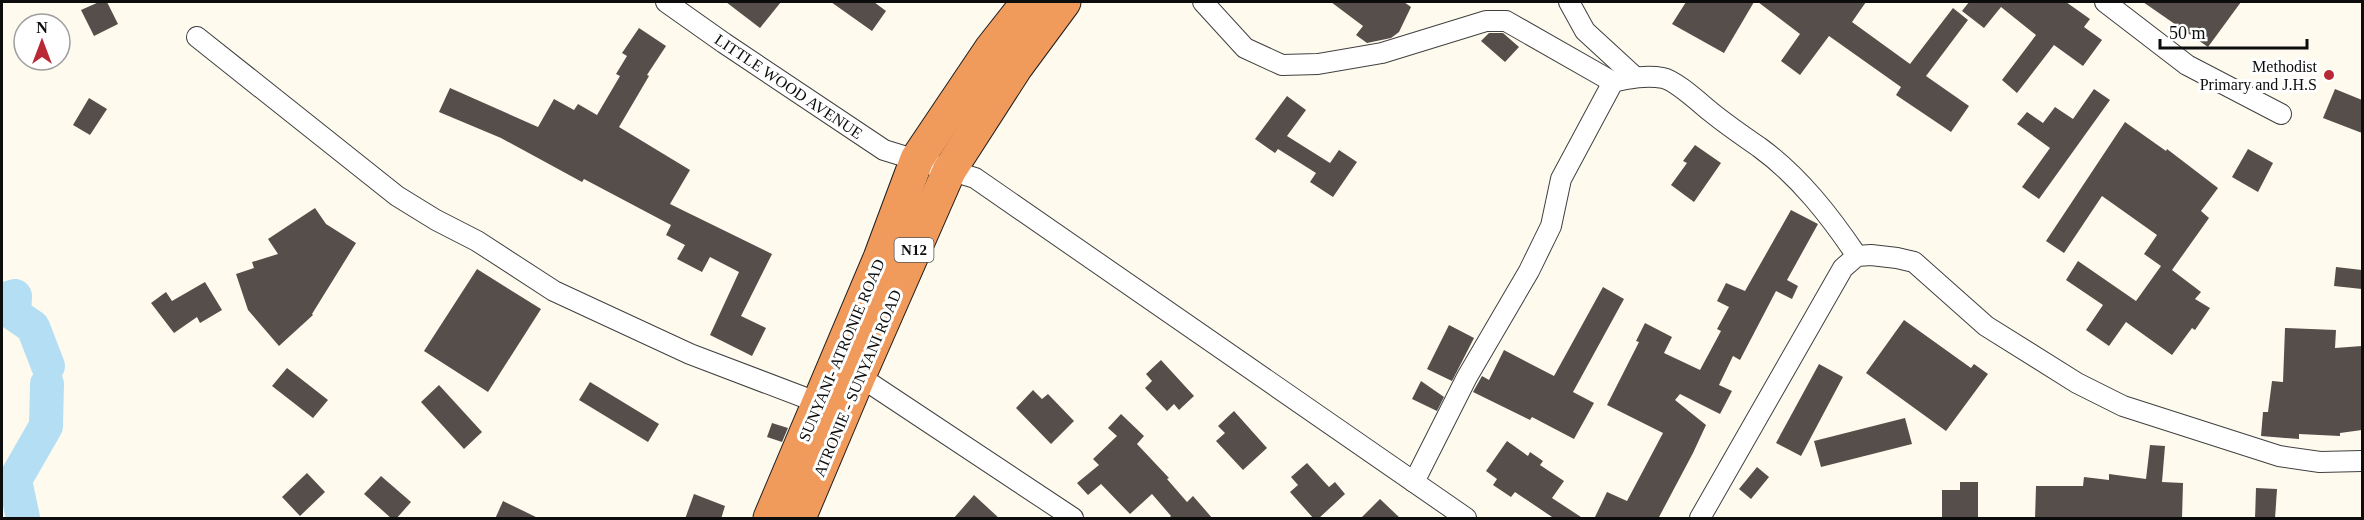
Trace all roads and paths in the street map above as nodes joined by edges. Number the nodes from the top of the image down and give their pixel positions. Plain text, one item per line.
1 (666, 2) edge
2 (1028, 2) edge
3 (1064, 2) edge
4 (1203, 2) edge
5 (1569, 2) edge
6 (2105, 2) edge
7 (197, 37) dead end
8 (1634, 76) junction
9 (1613, 82) junction
10 (2281, 114) dead end
11 (917, 159) junction
12 (949, 171) junction
13 (1857, 256) junction
14 (859, 376) junction
15 (819, 403) junction
16 (2362, 461) edge
17 (1414, 482) junction
18 (770, 519) edge
19 (799, 519) edge
20 (1072, 519) edge
21 (1466, 519) edge
22 (1700, 519) edge

1 - 11 street, LITTLE WOOD AVENUE
2 - 11 highway, SUNYANI- ATRONIE ROAD / N12
3 - 12 highway, ATRONIE - SUNYANI ROAD / N12
4 - 9 street
5 - 8 street
6 - 10 street
7 - 15 street
8 - 9 street
8 - 13 street
9 - 17 street
11 - 12 street, LITTLE WOOD AVENUE
11 - 15 highway, SUNYANI- ATRONIE ROAD / N12
12 - 14 highway, ATRONIE - SUNYANI ROAD / N12
12 - 17 street, LITTLE WOOD AVENUE
13 - 16 street
13 - 22 street
14 - 19 highway, ATRONIE - SUNYANI ROAD / N12
14 - 20 street
15 - 18 highway, SUNYANI- ATRONIE ROAD / N12
17 - 21 street, LITTLE WOOD AVENUE

